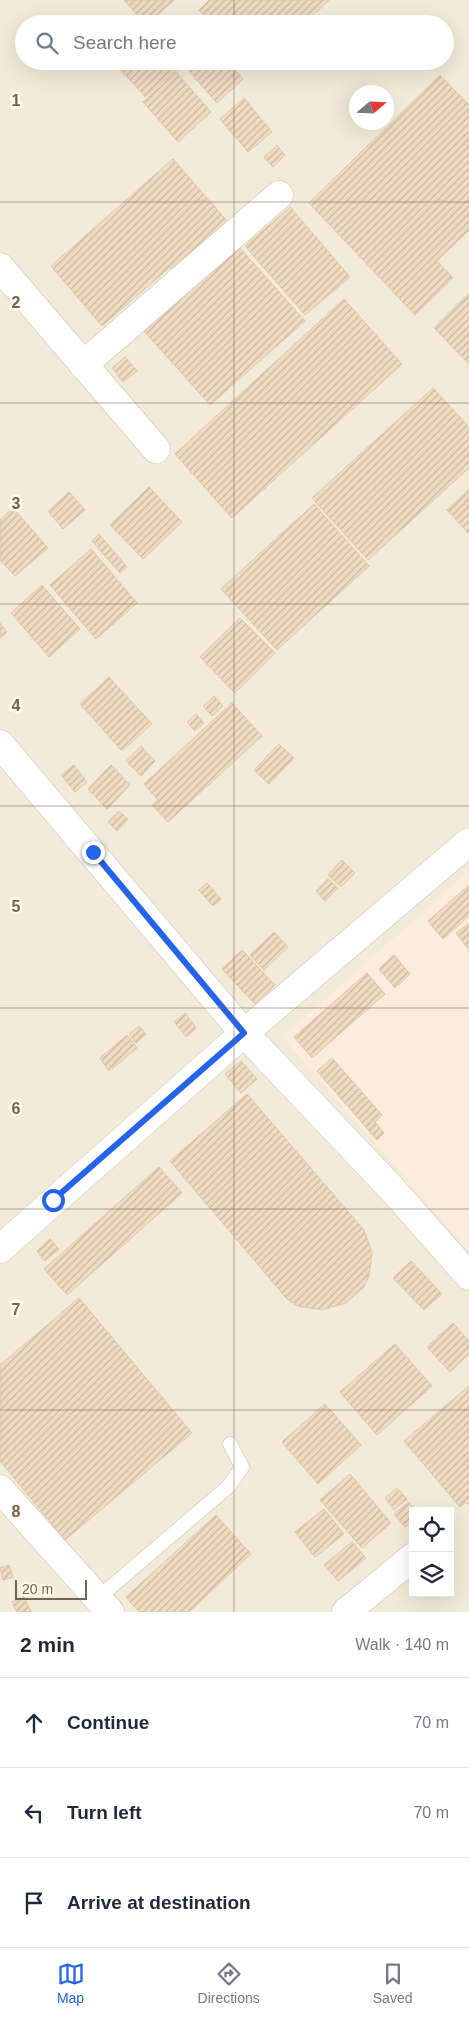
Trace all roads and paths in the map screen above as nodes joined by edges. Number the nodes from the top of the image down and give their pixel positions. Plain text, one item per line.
1 (279, 195) dead end
2 (0, 267) edge
3 (83, 365) junction
4 (156, 449) dead end
5 (0, 744) edge
6 (469, 842) edge
7 (244, 1033) junction
8 (0, 1249) edge
9 (469, 1276) edge
10 (230, 1444) dead end
11 (0, 1490) edge
12 (409, 1560) edge
13 (104, 1605) edge
14 (346, 1612) edge

1 - 3 street
2 - 3 street
3 - 4 street
5 - 7 street
6 - 7 street
7 - 8 street
7 - 9 street
10 - 13 lane
11 - 13 street
12 - 14 street

